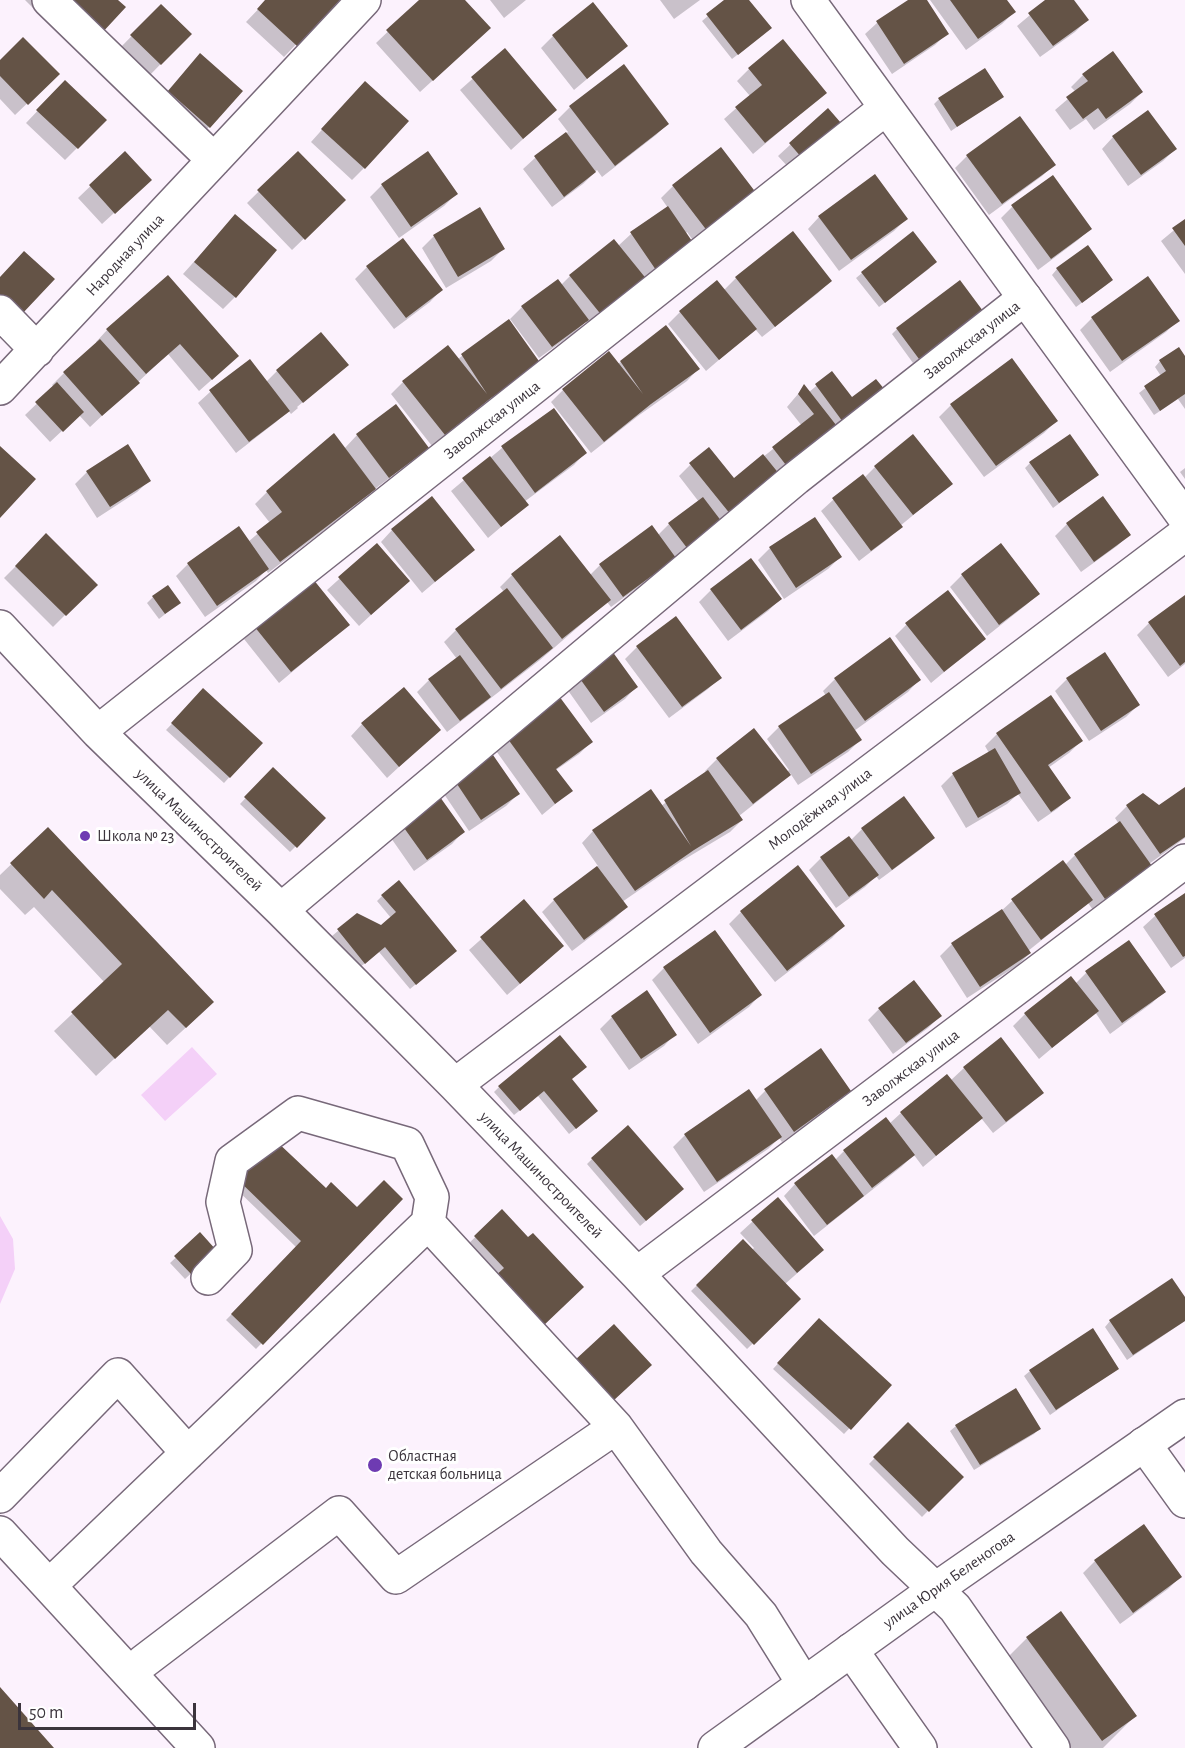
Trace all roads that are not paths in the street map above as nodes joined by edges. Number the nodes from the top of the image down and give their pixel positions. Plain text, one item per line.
1 (49, 0) edge
2 (364, 0) edge
3 (808, 0) edge
4 (886, 108) junction
5 (214, 160) junction
6 (1025, 298) junction
7 (0, 312) edge
8 (37, 350) junction
9 (0, 388) edge
10 (1185, 518) edge
11 (1185, 534) edge
12 (0, 627) edge
13 (98, 732) junction
14 (1185, 861) edge
15 (281, 910) junction
16 (455, 1085) junction
17 (428, 1224) junction
18 (637, 1274) junction
19 (208, 1278) dead end
20 (1185, 1416) edge
21 (616, 1427) junction
22 (1144, 1444) junction
23 (188, 1453) junction
24 (0, 1496) edge
25 (1185, 1501) edge
26 (0, 1533) edge
27 (49, 1586) junction
28 (936, 1589) junction
29 (851, 1650) junction
30 (143, 1662) dead end
31 (804, 1684) junction
32 (198, 1748) edge
33 (715, 1748) edge
34 (920, 1748) edge
35 (1053, 1748) edge

1 - 5 street
2 - 5 street, Народная улица
3 - 4 street, Заволжская улица
4 - 6 street, Заволжская улица
4 - 13 street, Заволжская улица
5 - 8 street, Народная улица
6 - 10 street, Заволжская улица
6 - 15 street, Заволжская улица
7 - 8 street
8 - 9 street, Народная улица
11 - 16 street, Молодёжная улица
12 - 13 street, улица Машиностроителей
13 - 15 street, улица Машиностроителей
14 - 18 street, Заволжская улица
15 - 16 street, улица Машиностроителей
16 - 18 street, улица Машиностроителей
17 - 19 street
17 - 21 street
17 - 23 street
18 - 28 street, улица Машиностроителей
20 - 22 street, улица Юрия Беленогова
21 - 30 street
21 - 31 street
22 - 25 street
22 - 28 street, улица Юрия Беленогова
23 - 24 street
23 - 27 street
26 - 27 street
27 - 32 street
28 - 29 street, улица Юрия Беленогова
28 - 35 street, улица Машиностроителей
29 - 31 street, улица Юрия Беленогова
29 - 34 street
31 - 33 street, улица Юрия Беленогова

